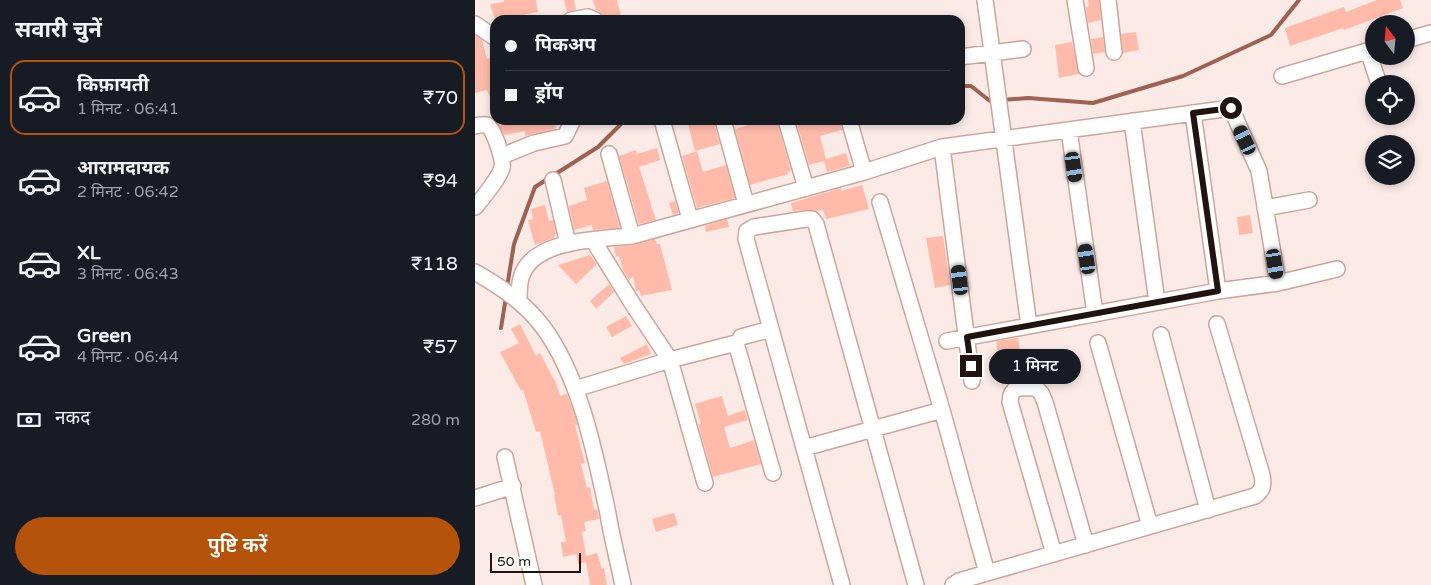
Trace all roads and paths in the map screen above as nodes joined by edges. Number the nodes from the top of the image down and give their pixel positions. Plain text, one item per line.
1 (985, 0) edge
2 (1075, 0) edge
3 (1108, 0) edge
4 (475, 24) edge
5 (1431, 32) edge
6 (490, 34) edge
7 (1415, 37) edge
8 (1023, 49) dead end
9 (1114, 52) dead end
10 (1365, 52) edge
11 (993, 54) junction
12 (965, 57) edge
13 (1086, 68) dead end
14 (1282, 76) dead end
15 (1193, 113) junction
16 (1132, 122) junction
17 (570, 125) edge
18 (663, 125) edge
19 (724, 125) edge
20 (787, 125) edge
21 (850, 125) edge
22 (475, 126) edge
23 (1069, 130) junction
24 (1003, 139) junction
25 (942, 147) junction
26 (609, 154) dead end
27 (502, 156) junction
28 (864, 172) junction
29 (553, 180) dead end
30 (806, 188) junction
31 (1309, 200) dead end
32 (880, 202) dead end
33 (746, 204) junction
34 (475, 207) edge
35 (1265, 208) junction
36 (690, 219) junction
37 (632, 236) junction
38 (593, 240) junction
39 (568, 244) junction
40 (1337, 268) dead end
41 (475, 272) edge
42 (1278, 283) junction
43 (1218, 291) junction
44 (515, 298) junction
45 (1157, 302) junction
46 (1095, 314) junction
47 (1217, 324) dead end
48 (1029, 326) junction
49 (771, 329) junction
50 (1161, 335) dead end
51 (741, 337) dead end
52 (967, 337) junction
53 (947, 341) dead end
54 (1099, 343) dead end
55 (670, 360) junction
56 (972, 381) dead end
57 (575, 389) junction
58 (942, 410) junction
59 (873, 429) junction
60 (805, 448) junction
61 (505, 457) dead end
62 (773, 473) dead end
63 (705, 483) dead end
64 (513, 486) junction
65 (475, 498) edge
66 (1208, 510) junction
67 (1150, 526) junction
68 (1086, 545) junction
69 (1054, 554) junction
70 (987, 573) junction
71 (534, 585) edge
72 (623, 585) edge
73 (842, 585) edge
74 (916, 585) edge
75 (953, 585) edge

1 - 11 street
2 - 13 street
3 - 9 street
4 - 6 street
5 - 7 street
8 - 11 street
10 - 14 street
11 - 12 street
11 - 24 street
15 - 16 street
15 - 35 street
15 - 43 street
16 - 23 street
16 - 45 street
17 - 27 street
18 - 36 street
19 - 33 street
20 - 30 street
21 - 28 street
22 - 27 street
23 - 24 street
23 - 46 street
24 - 25 street
24 - 48 street
25 - 28 street
25 - 52 street
26 - 37 street
27 - 34 street
28 - 30 street
29 - 39 street
30 - 33 street
31 - 35 street
32 - 58 street
33 - 36 street
35 - 42 street
36 - 37 street
37 - 38 street
38 - 39 street
38 - 55 street
39 - 44 street
40 - 42 street
41 - 44 street
42 - 43 street
43 - 45 street
44 - 57 street
45 - 46 street
46 - 48 street
47 - 66 street
48 - 52 street
49 - 51 street
49 - 59 street
49 - 60 street
50 - 66 street
52 - 53 street
52 - 56 street
54 - 67 street
55 - 57 street
55 - 62 street
55 - 63 street
57 - 72 street
58 - 59 street
58 - 70 street
59 - 60 street
59 - 74 street
60 - 73 street
61 - 64 street
64 - 65 street
64 - 71 street
66 - 67 street
67 - 68 street
68 - 69 street
68 - 69 street
69 - 70 street
70 - 75 street

